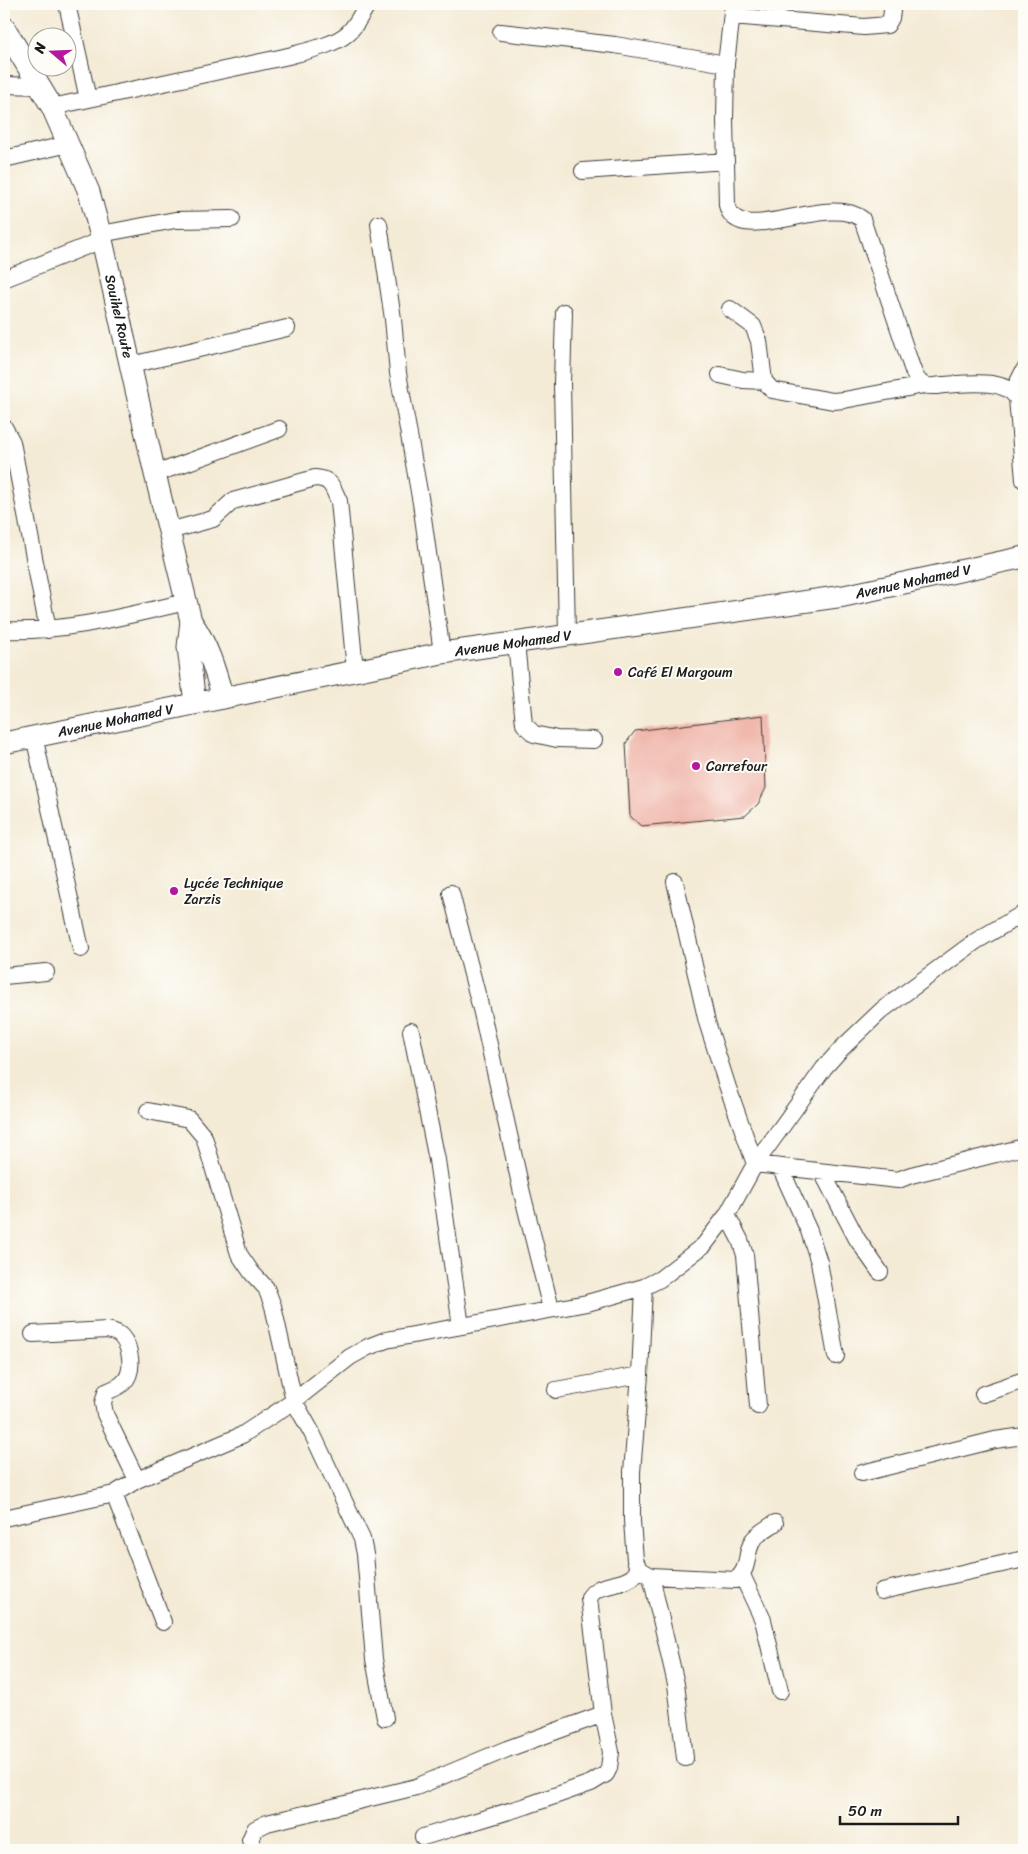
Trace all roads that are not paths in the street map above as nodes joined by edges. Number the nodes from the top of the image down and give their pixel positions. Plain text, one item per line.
1 (66, 4) edge
2 (368, 4) edge
3 (893, 4) edge
4 (733, 10) edge
5 (4, 27) edge
6 (501, 32) dead end
7 (726, 64) junction
8 (4, 85) edge
9 (40, 86) junction
10 (88, 99) junction
11 (52, 107) junction
12 (69, 144) junction
13 (4, 159) edge
14 (726, 162) junction
15 (583, 172) dead end
16 (232, 219) dead end
17 (379, 224) dead end
18 (101, 237) junction
19 (4, 279) edge
20 (730, 309) dead end
21 (564, 312) dead end
22 (287, 328) dead end
23 (131, 365) junction
24 (1024, 370) edge
25 (720, 375) dead end
26 (764, 382) junction
27 (924, 385) junction
28 (1013, 392) junction
29 (4, 427) edge
30 (279, 429) dead end
31 (155, 474) junction
32 (1024, 480) edge
33 (169, 531) junction
34 (1024, 557) edge
35 (189, 611) junction
36 (4, 630) edge
37 (48, 630) junction
38 (567, 635) junction
39 (516, 642) junction
40 (442, 653) junction
41 (355, 670) junction
42 (223, 698) junction
43 (195, 703) junction
44 (34, 736) junction
45 (594, 740) dead end
46 (4, 743) edge
47 (675, 882) dead end
48 (451, 893) dead end
49 (1024, 913) edge
50 (81, 949) dead end
51 (46, 972) dead end
52 (4, 976) edge
53 (411, 1031) dead end
54 (148, 1111) dead end
55 (1024, 1147) edge
56 (755, 1164) junction
57 (780, 1167) junction
58 (822, 1172) junction
59 (727, 1215) junction
60 (880, 1272) dead end
61 (644, 1287) junction
62 (551, 1309) junction
63 (461, 1326) junction
64 (33, 1334) dead end
65 (836, 1356) dead end
66 (640, 1375) junction
67 (1024, 1380) edge
68 (556, 1390) dead end
69 (983, 1394) dead end
70 (294, 1401) junction
71 (758, 1406) dead end
72 (1024, 1436) edge
73 (862, 1473) dead end
74 (137, 1480) junction
75 (114, 1494) junction
76 (4, 1518) edge
77 (775, 1523) dead end
78 (1024, 1559) edge
79 (645, 1572) junction
80 (742, 1575) junction
81 (882, 1591) dead end
82 (163, 1622) dead end
83 (780, 1691) dead end
84 (603, 1714) junction
85 (385, 1718) dead end
86 (684, 1758) dead end
87 (423, 1837) dead end
88 (255, 1850) edge

1 - 10 street
2 - 10 street
3 - 4 street
4 - 7 street
5 - 9 main road, Souihel Route
6 - 7 street
7 - 14 street
8 - 9 street
9 - 11 main road, Souihel Route
10 - 11 street
11 - 12 main road, Souihel Route
12 - 13 street
12 - 18 main road, Souihel Route
14 - 15 street
14 - 27 street
16 - 18 street
17 - 40 street
18 - 19 street
18 - 23 main road, Souihel Route
20 - 26 street
21 - 38 street
22 - 23 street
23 - 31 main road, Souihel Route
24 - 28 street
25 - 26 street
26 - 27 street
27 - 28 street
28 - 32 street
29 - 37 street
30 - 31 street
31 - 33 main road, Souihel Route
33 - 35 main road, Souihel Route
33 - 41 street
34 - 38 main road, Avenue Mohamed V
35 - 37 street
35 - 42 main road
35 - 43 main road
36 - 37 street
38 - 39 main road, Avenue Mohamed V
39 - 40 main road, Avenue Mohamed V
39 - 45 street
40 - 41 main road, Avenue Mohamed V
41 - 42 main road, Avenue Mohamed V
42 - 43 main road, Avenue Mohamed V
43 - 44 main road, Avenue Mohamed V
44 - 46 main road, Avenue Mohamed V
44 - 50 street
47 - 56 street
48 - 62 street
49 - 56 street
51 - 52 street
53 - 63 street
54 - 70 street
55 - 58 street
56 - 57 street
56 - 59 street
57 - 58 street
57 - 65 street
58 - 60 street
59 - 61 street
59 - 71 street
61 - 62 street
61 - 66 street
62 - 63 street
63 - 70 street
64 - 74 street
66 - 68 street
66 - 79 street
67 - 69 street
70 - 74 street
70 - 85 street
72 - 73 street
74 - 75 street
75 - 76 street
75 - 82 street
77 - 80 street
78 - 81 street
79 - 80 street
79 - 84 street
79 - 86 street
80 - 83 street
84 - 87 street
84 - 88 street

